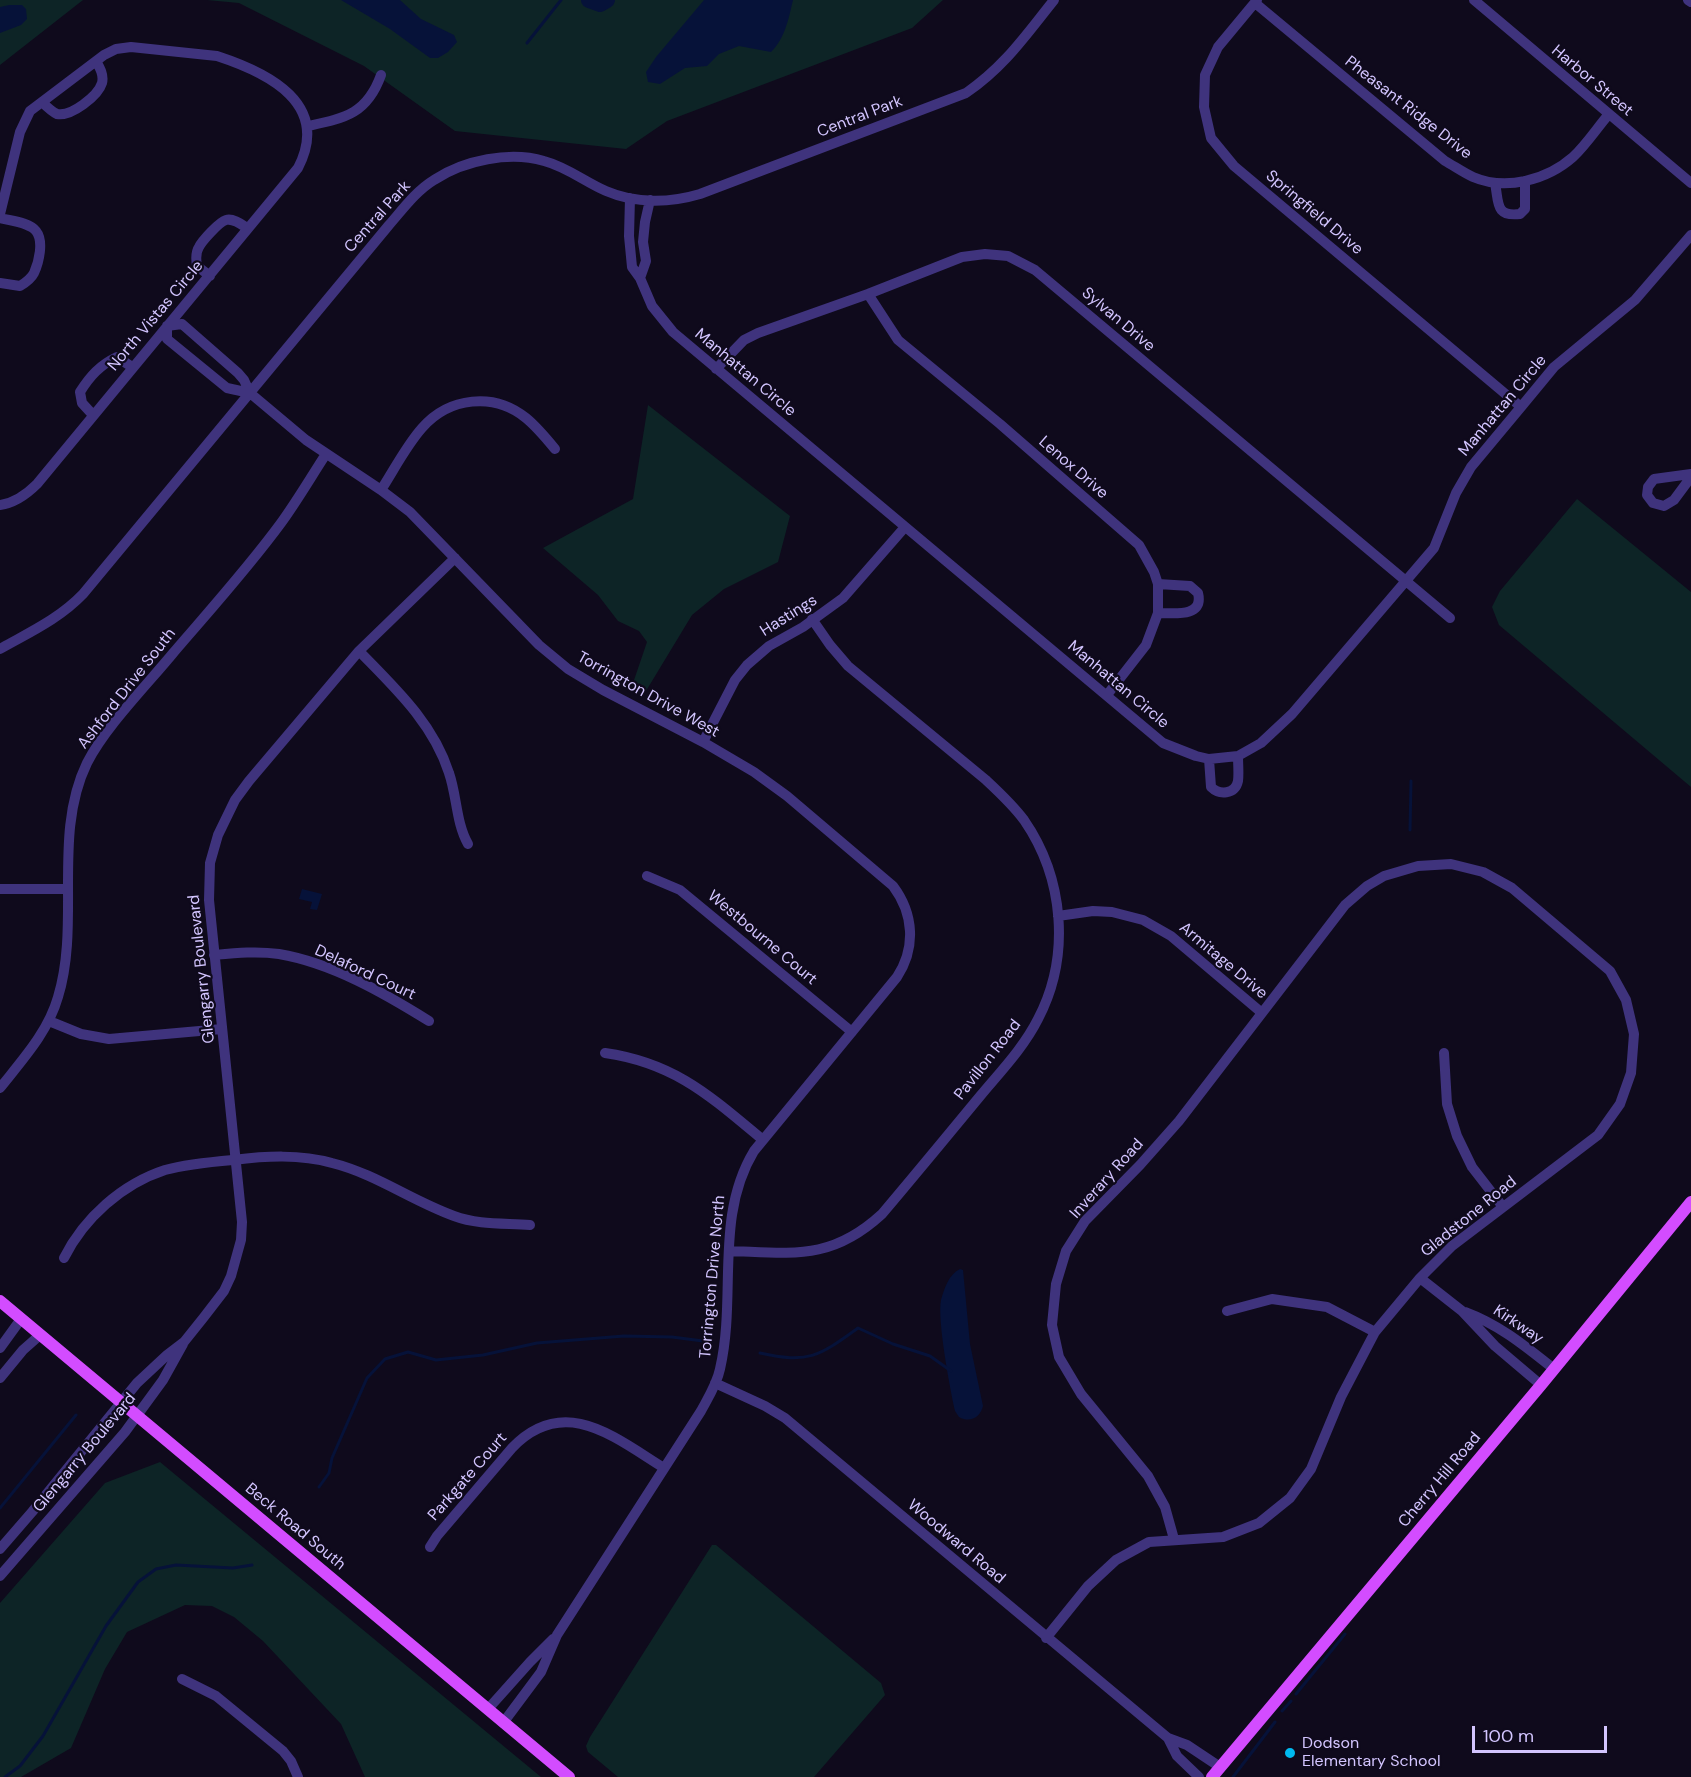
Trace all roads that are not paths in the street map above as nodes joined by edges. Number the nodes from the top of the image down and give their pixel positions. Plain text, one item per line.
1 (1054, 0) edge
2 (1474, 0) edge
3 (1256, 1) edge
4 (96, 61) junction
5 (381, 75) dead end
6 (42, 102) junction
7 (1609, 114) junction
8 (308, 126) junction
9 (1525, 181) junction
10 (1495, 183) junction
11 (1691, 183) edge
12 (630, 198) junction
13 (650, 200) junction
14 (0, 216) edge
15 (247, 228) junction
16 (1691, 235) edge
17 (210, 276) junction
18 (640, 278) junction
19 (0, 283) edge
20 (868, 294) junction
21 (166, 326) junction
22 (132, 367) junction
23 (716, 369) junction
24 (250, 393) junction
25 (1521, 407) junction
26 (93, 415) junction
27 (555, 449) dead end
28 (326, 454) junction
29 (381, 490) junction
30 (0, 505) edge
31 (905, 527) junction
32 (455, 558) junction
33 (1405, 580) junction
34 (1158, 584) junction
35 (1158, 613) junction
36 (1450, 618) dead end
37 (812, 619) junction
38 (0, 649) edge
39 (359, 651) junction
40 (1107, 695) junction
41 (703, 742) junction
42 (1238, 756) junction
43 (1209, 759) junction
44 (468, 844) dead end
45 (647, 876) dead end
46 (1384, 876) joint
47 (0, 889) edge
48 (68, 889) junction
49 (1058, 916) junction
50 (910, 933) joint
51 (214, 956) junction
52 (1262, 1013) junction
53 (49, 1020) junction
54 (429, 1021) dead end
55 (222, 1029) junction
56 (852, 1032) junction
57 (605, 1053) dead end
58 (1444, 1053) dead end
59 (0, 1088) edge
60 (763, 1140) junction
61 (236, 1159) junction
62 (1691, 1202) edge
63 (1503, 1207) junction
64 (530, 1225) dead end
65 (729, 1251) junction
66 (64, 1258) dead end
67 (1420, 1278) junction
68 (0, 1301) edge
69 (1227, 1311) dead end
70 (1462, 1311) junction
71 (21, 1319) junction
72 (1375, 1332) junction
73 (40, 1335) junction
74 (184, 1342) junction
75 (0, 1348) edge
76 (1554, 1369) junction
77 (0, 1378) edge
78 (715, 1383) junction
79 (1541, 1385) junction
80 (121, 1403) junction
81 (137, 1416) junction
82 (664, 1468) junction
83 (1174, 1539) junction
84 (430, 1547) dead end
85 (0, 1549) edge
86 (0, 1576) edge
87 (557, 1635) junction
88 (1046, 1638) junction
89 (182, 1679) dead end
90 (488, 1709) junction
91 (504, 1723) junction
92 (1168, 1738) junction
93 (1216, 1772) edge
94 (298, 1777) edge
95 (569, 1777) edge
96 (1199, 1777) edge

1 - 13 street, Central Park
2 - 7 street, Harbor Street
3 - 10 street, Pheasant Ridge Drive
3 - 25 street, Springfield Drive
4 - 6 street
4 - 6 street
4 - 8 street
5 - 8 street
6 - 14 street
7 - 9 street, Pheasant Ridge Drive
7 - 11 street, Harbor Street
8 - 15 street, North Vistas Circle
9 - 10 street, Pheasant Ridge Drive
9 - 10 street
12 - 13 street, Central Park
12 - 18 street, Manhattan Circle
12 - 24 street, Central Park
13 - 18 street
14 - 19 street
15 - 17 street, North Vistas Circle
15 - 17 street
16 - 25 street, Manhattan Circle
17 - 21 street, North Vistas Circle
18 - 23 street, Manhattan Circle
20 - 23 street, Sylvan Drive
20 - 33 street, Sylvan Drive
20 - 34 street, Lenox Drive
21 - 22 street, North Vistas Circle
21 - 24 street
21 - 24 street
22 - 26 street, North Vistas Circle
22 - 26 street
23 - 31 street, Manhattan Circle
24 - 28 street, Torrington Drive West
24 - 38 street, Central Park
25 - 33 street, Manhattan Circle
26 - 30 street, North Vistas Circle
27 - 29 street
28 - 29 street, Torrington Drive West
28 - 48 street, Ashford Drive South
29 - 32 street, Torrington Drive West
31 - 37 street, Hastings
31 - 40 street, Manhattan Circle
32 - 39 street, Glengarry Boulevard
32 - 41 street, Torrington Drive West
33 - 36 street, Sylvan Drive
33 - 42 street, Manhattan Circle
34 - 35 street, Lenox Drive
34 - 35 street
35 - 40 street, Lenox Drive
37 - 41 street, Hastings
37 - 49 street, Pavillon Road
39 - 44 street
39 - 51 street, Glengarry Boulevard
40 - 43 street, Manhattan Circle
41 - 50 street, Torrington Drive West
42 - 43 street, Manhattan Circle
42 - 43 street
45 - 56 street, Westbourne Court
46 - 52 street, Armitage Drive
46 - 63 street, Gladstone Road
47 - 48 street
48 - 53 street, Ashford Drive South
49 - 52 street, Armitage Drive
49 - 65 street, Pavillon Road
50 - 56 street, Torrington Drive North
51 - 54 street, Delaford Court
51 - 55 street, Glengarry Boulevard
52 - 83 street, Inverary Road
53 - 55 street
53 - 59 street, Ashford Drive South
55 - 61 street, Glengarry Boulevard
56 - 60 street, Torrington Drive North
57 - 60 street
58 - 63 street
60 - 65 street, Torrington Drive North
61 - 64 street
61 - 66 street
61 - 74 street, Glengarry Boulevard
62 - 76 main road, Cherry Hill Road
63 - 67 street, Gladstone Road
65 - 78 street, Torrington Drive North
67 - 70 street, Kirkway
67 - 72 street, Gladstone Road
68 - 71 main road, Beck Road South
69 - 72 street
70 - 76 street, Kirkway
70 - 79 street, Kirkway
71 - 73 main road, Beck Road South
71 - 75 street
72 - 83 street, Gladstone Road
73 - 77 street
73 - 80 main road, Beck Road South
74 - 80 street, Glengarry Boulevard
74 - 81 street, Glengarry Boulevard
76 - 79 main road, Cherry Hill Road
78 - 82 street, Torrington Drive North
78 - 88 street, Woodward Road
79 - 93 main road, Cherry Hill Road
80 - 81 main road, Beck Road South
80 - 85 street, Glengarry Boulevard
81 - 86 street, Glengarry Boulevard
81 - 90 main road, Beck Road South
82 - 84 street, Parkgate Court
82 - 87 street, Torrington Drive North
83 - 88 street, Gladstone Road
87 - 90 street, Torrington Drive North
87 - 91 street, Torrington Drive North
88 - 92 street, Woodward Road
89 - 94 street
90 - 91 main road, Beck Road South
91 - 95 main road, Beck Road South
92 - 93 street, Woodward Road
92 - 96 street, Woodward Road

